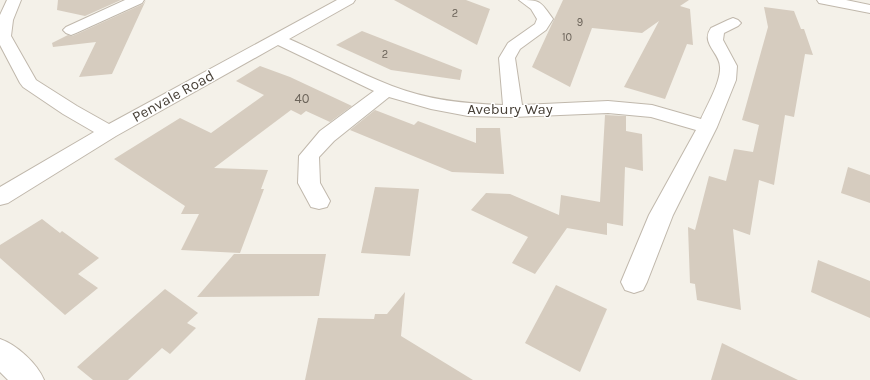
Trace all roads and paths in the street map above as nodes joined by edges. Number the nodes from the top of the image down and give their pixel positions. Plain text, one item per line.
1 (14, 0) edge
2 (136, 0) edge
3 (348, 0) edge
4 (526, 0) edge
5 (824, 0) edge
6 (870, 9) edge
7 (733, 23) dead end
8 (72, 30) dead end
9 (1, 36) edge
10 (277, 39) junction
11 (386, 90) junction
12 (513, 111) junction
13 (707, 127) junction
14 (109, 132) junction
15 (0, 196) edge
16 (320, 201) dead end
17 (634, 282) dead end
18 (2, 357) edge
19 (29, 380) edge

1 - 9 street
2 - 8 street
3 - 10 street, Penvale Road
4 - 12 street
5 - 6 street
7 - 13 street
9 - 14 street
10 - 11 street, Avebury Way
10 - 14 street, Penvale Road
11 - 12 street, Avebury Way
11 - 16 street
12 - 13 street, Avebury Way
13 - 17 street
14 - 15 street, Penvale Road
18 - 19 street

